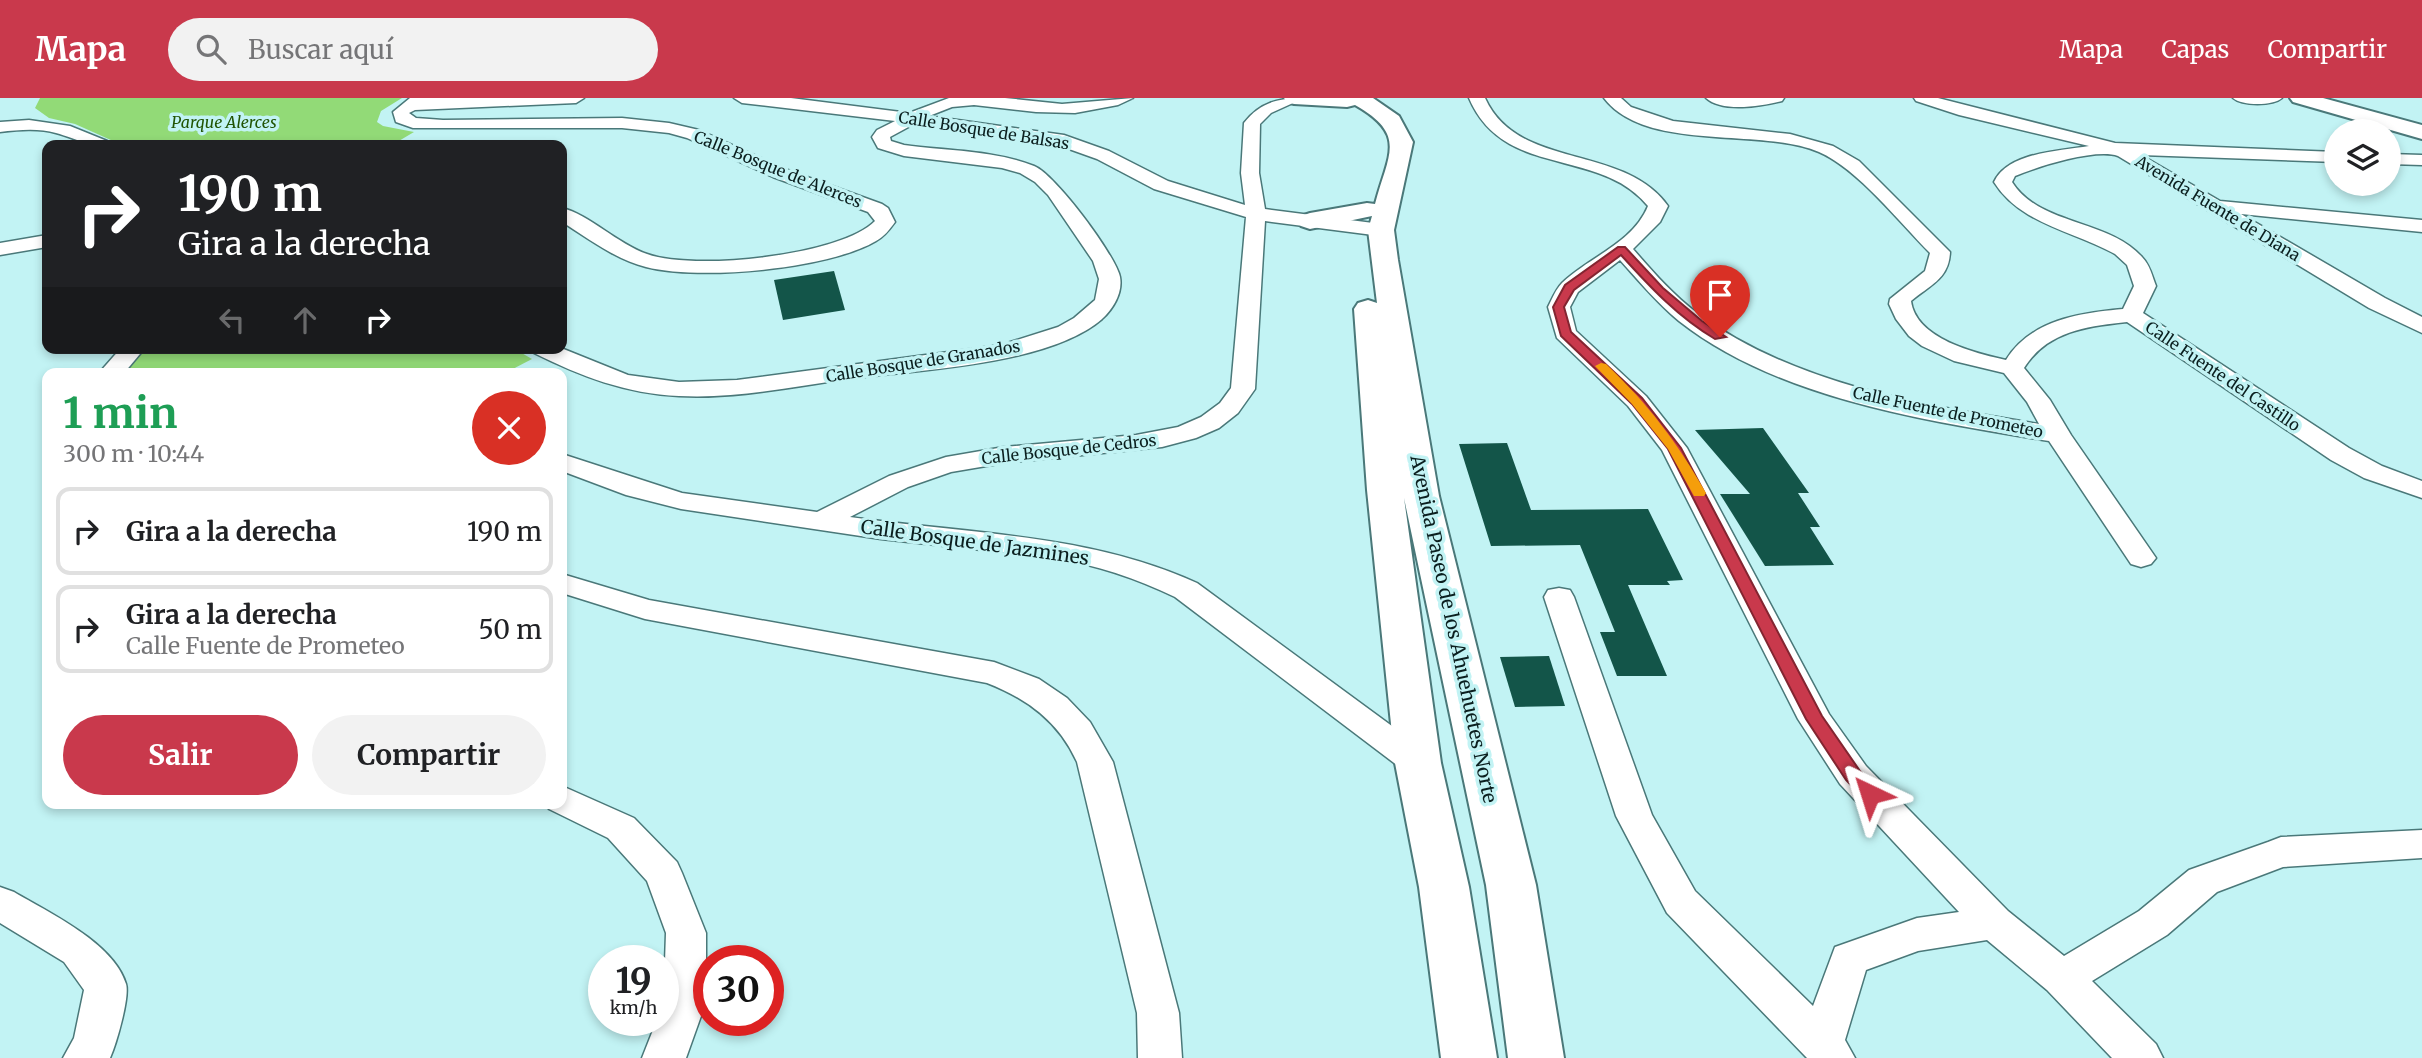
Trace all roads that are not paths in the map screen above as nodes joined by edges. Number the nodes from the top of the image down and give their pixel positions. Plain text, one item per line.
1 (576, 98) edge
2 (742, 98) edge
3 (1125, 98) edge
4 (1295, 98) edge
5 (1477, 98) edge
6 (1612, 98) edge
7 (1714, 98) edge
8 (1776, 98) edge
9 (1922, 98) edge
10 (2241, 98) edge
11 (2270, 98) edge
12 (2300, 98) edge
13 (1349, 99) edge
14 (463, 100) edge
15 (414, 101) edge
16 (28, 107) dead end
17 (914, 118) junction
18 (2342, 119) edge
19 (9, 125) edge
20 (443, 125) junction
21 (2422, 132) edge
22 (2401, 136) edge
23 (90, 140) edge
24 (2422, 141) edge
25 (2107, 148) junction
26 (2324, 157) edge
27 (2401, 159) edge
28 (2422, 160) edge
29 (2212, 205) junction
30 (1256, 214) junction
31 (567, 217) edge
32 (1310, 220) joint
33 (1370, 222) junction
34 (2422, 226) edge
35 (42, 242) edge
36 (0, 249) edge
37 (1622, 250) junction
38 (2377, 303) junction
39 (2422, 307) edge
40 (2132, 314) junction
41 (2422, 326) edge
42 (128, 354) edge
43 (553, 354) edge
44 (116, 368) edge
45 (2012, 368) junction
46 (2058, 435) junction
47 (567, 464) edge
48 (2422, 490) edge
49 (824, 520) junction
50 (2141, 558) dead end
51 (567, 585) edge
52 (1559, 597) dead end
53 (1418, 763) junction
54 (567, 801) edge
55 (2422, 844) edge
56 (0, 903) edge
57 (1994, 923) junction
58 (2062, 978) junction
59 (1828, 1051) edge
60 (85, 1058) edge
61 (664, 1058) edge
62 (1160, 1058) edge
63 (1469, 1058) edge
64 (1536, 1058) edge
65 (2141, 1058) edge

1 - 14 street
2 - 17 street, Calle Bosque de Balsas
3 - 17 street, Calle Bosque de Granados
4 - 13 street
4 - 30 street, Calle Bosque de Cedros
5 - 37 street
6 - 45 street
7 - 8 street
9 - 25 street, Avenida Fuente de Diana
10 - 11 street
11 - 18 street
12 - 21 street
13 - 33 street, Avenida Paseo de los Ahuehuetes Norte
14 - 15 street
14 - 20 street
15 - 20 street, Calle Bosque de Alerces
16 - 19 street
17 - 30 street, Calle Bosque de Balsas
17 - 43 street, Calle Bosque de Granados
19 - 23 street
20 - 31 street, Calle Bosque de Alerces
22 - 24 street
25 - 26 street
25 - 29 street, Avenida Fuente de Diana
25 - 40 street, Calle Fuente del Castillo
27 - 28 street
29 - 34 street
29 - 38 street, Avenida Fuente de Diana
30 - 32 street, Calle Bosque de Balsas
30 - 49 street, Calle Bosque de Cedros
32 - 33 street
33 - 53 street, Avenida Paseo de los Ahuehuetes Norte
33 - 64 street, Avenida Paseo de los Ahuehuetes Norte
35 - 36 street
37 - 46 street, Calle Fuente de Prometeo
37 - 57 street
38 - 39 street
38 - 41 street, Avenida Fuente de Diana
40 - 45 street
40 - 48 street, Calle Fuente del Castillo
42 - 44 street
45 - 46 street, Calle Fuente de Prometeo
46 - 50 street
47 - 49 street, Calle Bosque de Jazmines
49 - 53 street, Calle Bosque de Jazmines
51 - 62 street
52 - 59 street
53 - 63 street, Avenida Paseo de los Ahuehuetes Norte
54 - 61 street
55 - 58 street
56 - 60 street
57 - 58 street
57 - 59 street
58 - 65 street

